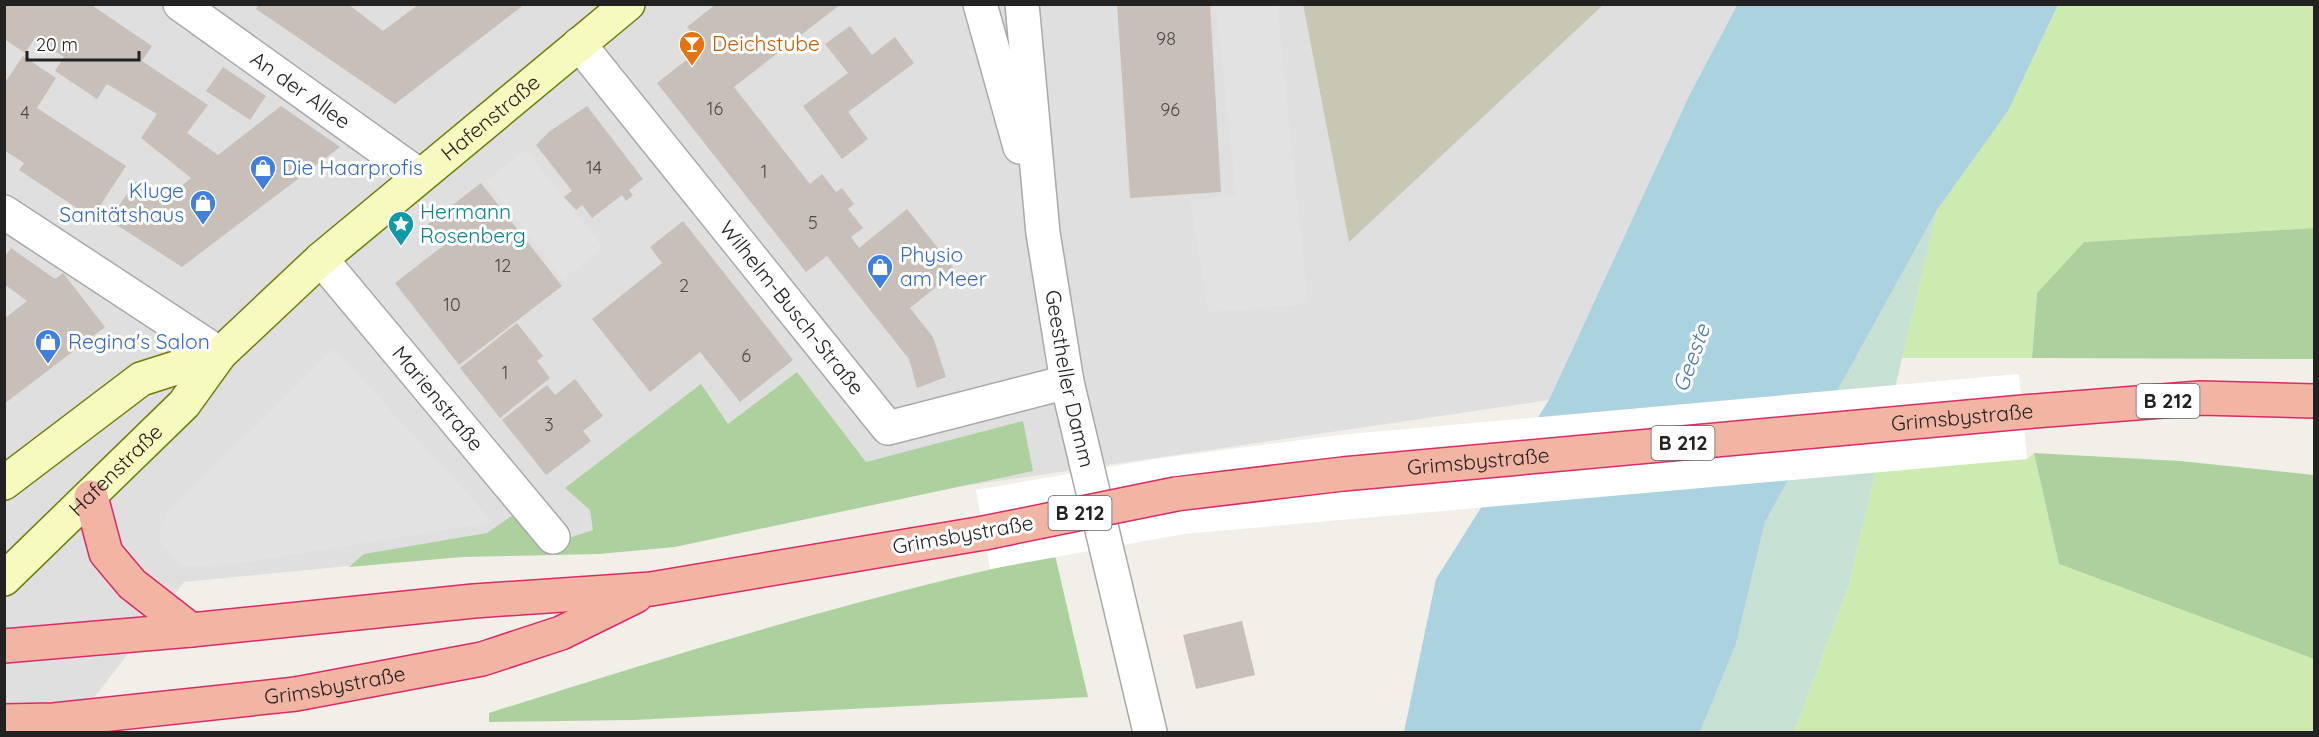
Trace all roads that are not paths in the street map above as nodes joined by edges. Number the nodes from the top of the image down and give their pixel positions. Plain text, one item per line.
1 (180, 4) edge
2 (628, 4) edge
3 (980, 4) edge
4 (1022, 4) edge
5 (579, 44) junction
6 (420, 176) junction
7 (4, 212) edge
8 (1043, 233) junction
9 (321, 259) junction
10 (220, 354) junction
11 (1067, 382) junction
12 (2314, 401) edge
13 (4, 483) edge
14 (91, 497) junction
15 (553, 537) dead end
16 (4, 579) edge
17 (651, 589) junction
18 (191, 630) junction
19 (4, 646) edge
20 (4, 721) edge
21 (1150, 732) edge

1 - 6 street, An der Allee
2 - 5 main road, Hafenstraße
3 - 8 street, Geestheller Damm
4 - 8 street, Geestheller Damm
5 - 6 main road, Hafenstraße
5 - 11 street, Wilhelm-Busch-Straße
6 - 9 main road, Hafenstraße
7 - 10 street
8 - 11 street, Geestheller Damm
9 - 10 main road, Hafenstraße
9 - 15 street, Marienstraße
10 - 13 main road, Hafenstraße
10 - 14 main road, Hafenstraße
11 - 21 street, Geestheller Damm
12 - 17 highway, Grimsbystraße / B 212, bridge
14 - 16 main road, Hafenstraße
14 - 18 highway
17 - 18 highway, Grimsbystraße
17 - 20 highway, Grimsbystraße
18 - 19 highway, Grimsbystraße

